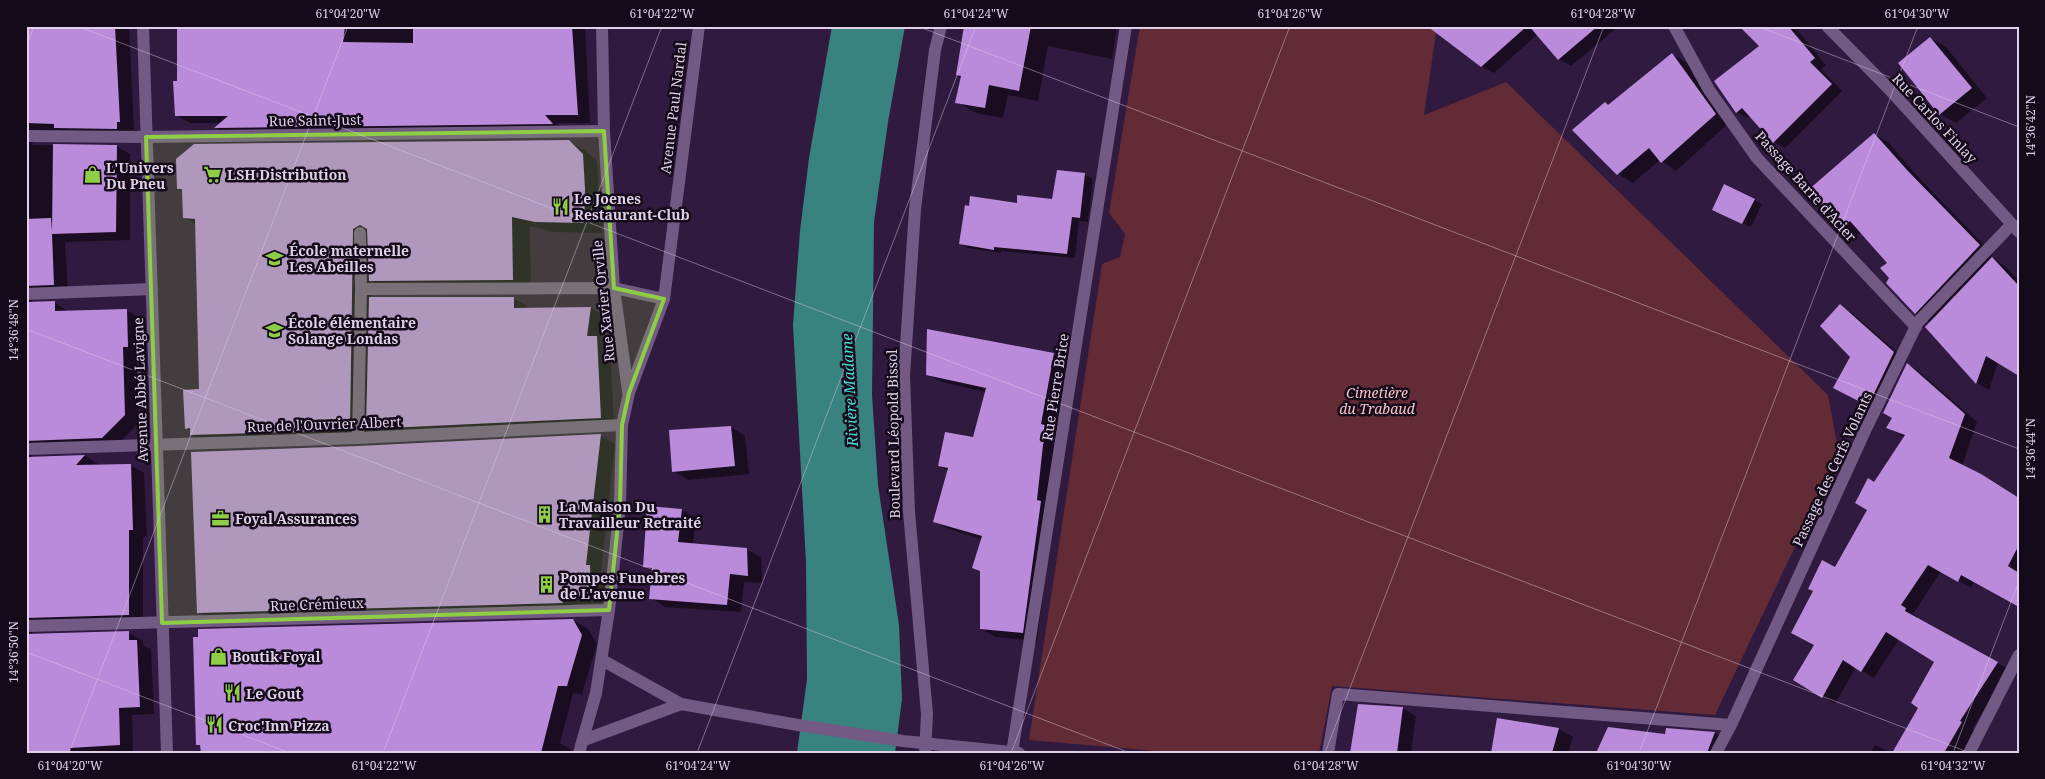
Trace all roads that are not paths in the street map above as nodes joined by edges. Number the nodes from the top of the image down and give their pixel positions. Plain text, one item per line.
1 (143, 26) edge
2 (602, 26) edge
3 (699, 26) edge
4 (941, 26) edge
5 (1126, 26) edge
6 (1674, 26) edge
7 (1827, 26) edge
8 (604, 131) junction
9 (26, 136) edge
10 (146, 137) junction
11 (2015, 228) edge
12 (360, 233) dead end
13 (614, 288) junction
14 (152, 289) junction
15 (362, 289) junction
16 (26, 294) edge
17 (664, 299) junction
18 (1916, 327) junction
19 (629, 393) junction
20 (622, 425) junction
21 (358, 438) junction
22 (156, 445) junction
23 (26, 449) edge
24 (609, 610) junction
25 (162, 623) junction
26 (26, 626) edge
27 (2019, 655) edge
28 (602, 660) junction
29 (681, 704) junction
30 (1731, 725) junction
31 (584, 740) junction
32 (926, 748) edge
33 (1012, 752) edge
34 (167, 753) edge
35 (579, 753) edge
36 (1019, 753) edge
37 (1328, 753) edge
38 (1716, 753) edge
39 (1969, 753) edge

1 - 10 street, Avenue Abbé Lavigne
2 - 8 street, Rue Xavier Orville
3 - 17 street, Avenue Paul Nardal
4 - 32 street, Boulevard Léopold Bissol
5 - 33 street, Rue Pierre Brice
6 - 18 street, Passage Barre d'Acier
7 - 11 street, Rue Carlos Finlay
8 - 10 street, Rue Saint-Just
8 - 13 street, Rue Xavier Orville
9 - 10 street, Rue Saint-Just
10 - 14 street, Avenue Abbé Lavigne
11 - 18 street, Passage des Cerfs Volants
12 - 15 street
13 - 15 street
13 - 17 street
13 - 19 street, Rue Xavier Orville
14 - 16 street
14 - 22 street, Avenue Abbé Lavigne
15 - 21 street
17 - 19 street, Avenue Paul Nardal
18 - 30 street, Passage des Cerfs Volants
19 - 20 street, Avenue Paul Nardal
20 - 21 street, Rue de l'Ouvrier Albert
20 - 24 street, Avenue Paul Nardal
21 - 22 street, Rue de l'Ouvrier Albert
22 - 23 street, Rue de l'Ouvrier Albert
22 - 25 street, Avenue Abbé Lavigne
24 - 25 street, Rue Crémieux
24 - 28 street, Avenue Paul Nardal
25 - 26 street, Rue Crémieux
25 - 34 street, Avenue Abbé Lavigne
27 - 39 street
28 - 29 street
28 - 31 street, Avenue Paul Nardal
29 - 31 street
29 - 32 street
30 - 37 street
30 - 38 street, Passage des Cerfs Volants
31 - 35 street, Avenue Paul Nardal
32 - 33 street
33 - 36 street

